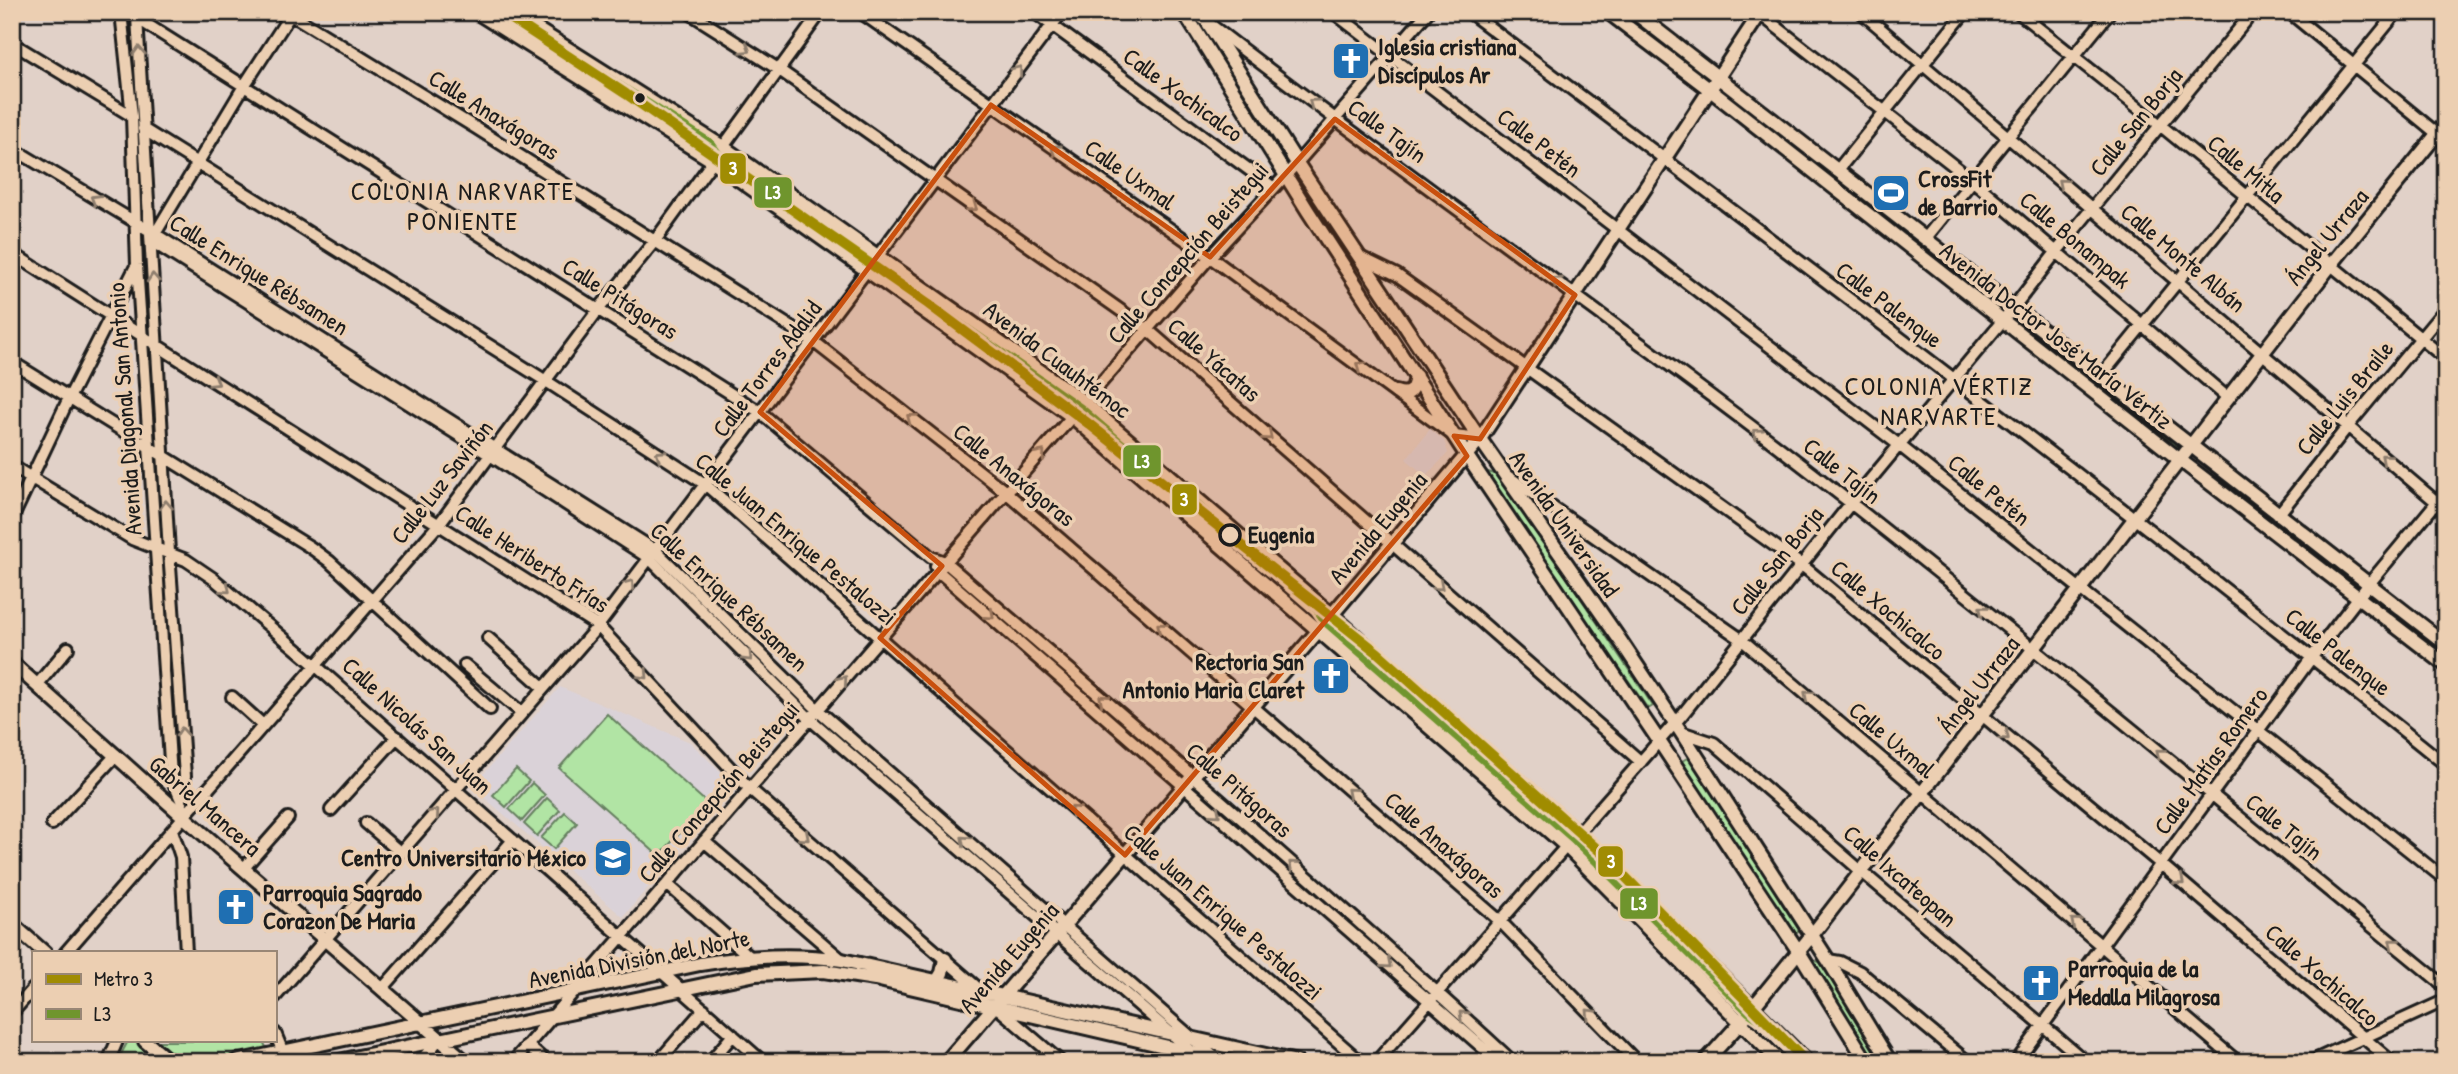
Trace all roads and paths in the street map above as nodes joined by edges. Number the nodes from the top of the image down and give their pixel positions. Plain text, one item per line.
1 (124, 12) edge
2 (475, 12) edge
3 (510, 12) edge
4 (688, 12) edge
5 (821, 12) edge
6 (860, 12) edge
7 (1034, 12) edge
8 (1062, 12) edge
9 (1184, 12) edge
10 (1194, 12) edge
11 (1333, 12) edge
12 (1427, 12) edge
13 (1469, 12) edge
14 (1608, 12) edge
15 (1634, 12) edge
16 (1861, 12) edge
17 (1965, 12) edge
18 (2018, 12) edge
19 (2110, 12) edge
20 (2253, 12) edge
21 (2289, 12) edge
22 (2397, 12) edge
23 (290, 13) edge
24 (1756, 14) edge
25 (137, 16) edge
26 (1204, 17) edge
27 (1052, 26) junction
28 (12, 43) edge
29 (1390, 56) junction
30 (2073, 56) junction
31 (1924, 64) junction
32 (2354, 64) junction
33 (778, 69) junction
34 (1717, 76) junction
35 (244, 86) junction
36 (1709, 89) junction
37 (991, 105) junction
38 (1885, 111) junction
39 (132, 117) junction
40 (1335, 119) junction
41 (2160, 125) junction
42 (143, 129) junction
43 (2443, 133) edge
44 (2008, 137) junction
45 (723, 147) junction
46 (12, 148) edge
47 (1664, 159) junction
48 (713, 161) junction
49 (198, 162) junction
50 (1297, 163) junction
51 (1837, 171) junction
52 (1285, 174) junction
53 (1972, 180) junction
54 (936, 181) junction
55 (1274, 188) junction
56 (2245, 196) junction
57 (2092, 209) junction
58 (136, 224) junction
59 (1618, 230) junction
60 (152, 236) junction
61 (1924, 240) junction
62 (654, 242) junction
63 (2057, 251) junction
64 (12, 253) edge
65 (878, 257) junction
66 (1210, 257) junction
67 (1360, 257) junction
68 (137, 265) junction
69 (2330, 265) junction
70 (868, 271) junction
71 (2178, 281) junction
72 (1575, 295) junction
73 (2013, 308) junction
74 (2446, 308) edge
75 (598, 310) junction
76 (111, 316) junction
77 (2002, 321) junction
78 (2142, 324) junction
79 (1147, 329) junction
80 (141, 336) junction
81 (2421, 339) junction
82 (813, 341) junction
83 (158, 346) junction
84 (2262, 353) junction
85 (2446, 359) edge
86 (12, 362) edge
87 (1528, 367) junction
88 (1416, 376) junction
89 (2100, 377) junction
90 (1952, 380) junction
91 (546, 381) junction
92 (1396, 393) junction
93 (69, 398) junction
94 (2228, 398) junction
95 (1084, 402) junction
96 (760, 412) junction
97 (1073, 417) junction
98 (2348, 426) junction
99 (1454, 436) junction
100 (1480, 439) junction
101 (148, 445) junction
102 (1899, 445) junction
103 (2190, 446) junction
104 (493, 452) junction
105 (164, 455) junction
106 (1467, 456) junction
107 (2180, 460) junction
108 (12, 466) edge
109 (1502, 472) junction
110 (32, 479) junction
111 (705, 484) junction
112 (2446, 491) edge
113 (1007, 493) junction
114 (2437, 502) junction
115 (1851, 503) junction
116 (2446, 510) edge
117 (2278, 515) junction
118 (12, 519) edge
119 (2134, 520) junction
120 (439, 524) junction
121 (1392, 545) junction
122 (155, 549) junction
123 (169, 552) junction
124 (652, 554) junction
125 (1803, 566) junction
126 (942, 567) junction
127 (2368, 585) junction
128 (2080, 590) junction
129 (2358, 597) junction
130 (372, 601) junction
131 (1332, 615) junction
132 (598, 626) junction
133 (1319, 630) junction
134 (488, 638) dead end
135 (880, 638) junction
136 (1741, 639) junction
137 (2446, 644) edge
138 (68, 648) dead end
139 (2032, 651) junction
140 (2312, 657) junction
141 (12, 663) edge
142 (315, 665) junction
143 (465, 665) dead end
144 (2446, 665) edge
145 (37, 684) junction
146 (544, 688) junction
147 (232, 697) dead end
148 (1253, 706) junction
149 (491, 709) dead end
150 (522, 713) junction
151 (814, 714) junction
152 (1982, 717) junction
153 (264, 725) junction
154 (1678, 728) junction
155 (2258, 732) junction
156 (397, 737) junction
157 (1659, 741) junction
158 (116, 755) junction
159 (1641, 762) junction
160 (2446, 765) edge
161 (1188, 781) junction
162 (749, 788) junction
163 (456, 789) junction
164 (1922, 793) junction
165 (2212, 795) junction
166 (181, 800) junction
167 (331, 810) dead end
168 (184, 817) junction
169 (288, 818) dead end
170 (366, 823) dead end
171 (52, 824) dead end
172 (172, 830) junction
173 (1577, 833) junction
174 (513, 840) junction
175 (704, 841) junction
176 (1566, 846) junction
177 (401, 853) junction
178 (1125, 855) junction
179 (2162, 865) junction
180 (244, 869) junction
181 (1861, 871) junction
182 (2446, 880) edge
183 (667, 884) junction
184 (1311, 889) junction
185 (1500, 921) junction
186 (12, 924) edge
187 (1060, 931) junction
188 (1812, 935) junction
189 (622, 936) junction
190 (326, 939) junction
191 (2102, 945) junction
192 (43, 951) edge
193 (67, 951) edge
194 (186, 951) edge
195 (1799, 952) junction
196 (750, 957) junction
197 (945, 959) junction
198 (842, 960) junction
199 (1828, 960) junction
200 (662, 972) junction
201 (937, 981) junction
202 (2446, 987) edge
203 (383, 988) junction
204 (680, 988) junction
205 (32, 990) edge
206 (980, 990) junction
207 (574, 992) junction
208 (1438, 992) junction
209 (276, 996) edge
210 (2446, 1000) edge
211 (1000, 1001) junction
212 (1430, 1002) junction
213 (1753, 1008) junction
214 (704, 1009) junction
215 (12, 1013) edge
216 (553, 1016) junction
217 (422, 1022) junction
218 (1741, 1022) junction
219 (2043, 1025) junction
220 (1170, 1033) junction
221 (276, 1035) edge
222 (733, 1035) junction
223 (2362, 1037) junction
224 (440, 1038) junction
225 (1191, 1038) junction
226 (117, 1042) edge
227 (146, 1042) edge
228 (527, 1045) junction
229 (1193, 1052) junction
230 (286, 1056) edge
231 (1212, 1060) edge
232 (108, 1062) edge
233 (170, 1062) edge
234 (235, 1062) edge
235 (334, 1062) edge
236 (420, 1062) edge
237 (466, 1062) edge
238 (513, 1062) edge
239 (546, 1062) edge
240 (658, 1062) edge
241 (709, 1062) edge
242 (763, 1062) edge
243 (946, 1062) edge
244 (1061, 1062) edge
245 (1233, 1062) edge
246 (1297, 1062) edge
247 (1361, 1062) edge
248 (1376, 1062) edge
249 (1499, 1062) edge
250 (1513, 1062) edge
251 (1637, 1062) edge
252 (1705, 1062) edge
253 (1780, 1062) edge
254 (1807, 1062) edge
255 (1867, 1062) edge
256 (1890, 1062) edge
257 (1968, 1062) edge
258 (2016, 1062) edge
259 (2086, 1062) edge
260 (2238, 1062) edge
261 (2310, 1062) edge
262 (2392, 1062) edge

1 - 25 street, Calle Pitágoras
1 - 39 street, Avenida Diagonal San Antonio
2 - 48 main road, Avenida Cuauhtémoc
3 - 45 main road, Avenida Cuauhtémoc
4 -> 33 street, Calle Yácatas
5 - 33 street, Calle Luz Saviñón
6 - 37 street, Calle Uxmal
7 - 27 street, Calle Xochicalco
8 - 27 street, Calle Torres Adalid
9 - 52 main road, Avenida Universidad
10 - 26 street, Calle Tajín
11 - 29 street, Calle Petén
12 - 29 street, Calle Concepción Beistegui
13 - 47 street, Calle Palenque
14 - 36 main road, Avenida Doctor José María Vértiz
15 - 34 main road, Avenida Doctor José María Vértiz
16 - 31 street, Calle Monte Albán
17 - 31 street
18 - 30 street, Calle Mitla
19 - 30 street
20 - 41 street, Calle San Borja
21 - 32 street
22 - 32 street
23 - 35 street
23 - 62 street, Calle Anaxágoras
24 - 34 main road, Avenida Eugenia
24 - 38 street, Calle Bonampak
25 - 35 street, Calle Pitágoras
42 -> 25 street, Avenida Diagonal San Antonio
40 -> 26 street, Calle Tajín
26 - 50 main road, Avenida Universidad
37 -> 27 street, Calle Torres Adalid
27 - 55 street, Calle Xochicalco
28 - 39 street
29 - 40 street, Calle Concepción Beistegui
29 - 59 street, Calle Petén
30 - 41 street, Calle Mitla
30 - 44 street
31 - 38 street
31 - 44 street, Calle Monte Albán
32 - 43 street
32 - 56 street
33 - 45 street, Calle Luz Saviñón
33 - 54 street, Calle Yácatas
34 - 36 main road, Avenida Eugenia
34 - 51 main road, Avenida Doctor José María Vértiz
35 - 49 street
35 - 75 street, Calle Pitágoras
36 - 47 main road, Avenida Eugenia
36 - 77 main road, Avenida Doctor José María Vértiz
37 - 54 street, Calle Torres Adalid
66 -> 37 street, Calle Uxmal
38 - 51 street
38 - 53 street, Calle Bonampak
39 - 58 street, Avenida Diagonal San Antonio
40 - 50 street, Calle Concepción Beistegui
72 -> 40 street, Calle Tajín
41 - 56 street, Calle Mitla
41 - 57 street, Calle San Borja
42 - 49 street, Calle Juan Enrique Pestalozzi
42 - 60 street, Avenida Diagonal San Antonio
43 - 69 main road, Ángel Urraza
44 - 53 street
57 -> 44 street, Calle Monte Albán
45 - 48 street, Calle Luz Saviñón
45 - 65 main road, Avenida Cuauhtémoc
58 -> 46 street, Calle Enrique Rébsamen
47 - 59 main road, Avenida Eugenia
47 - 90 street, Calle Palenque
48 - 62 street, Calle Luz Saviñón
48 - 70 main road, Avenida Cuauhtémoc
49 - 60 street
49 - 91 street, Calle Juan Enrique Pestalozzi
50 - 52 street, Calle Concepción Beistegui
50 - 67 main road, Avenida Universidad
51 - 61 main road, Avenida Doctor José María Vértiz
52 - 55 street, Calle Concepción Beistegui
52 - 88 main road, Avenida Universidad
53 - 61 street
53 - 63 street, Calle Bonampak
54 - 65 street, Calle Torres Adalid
54 -> 79 street, Calle Yácatas
55 - 66 street, Calle Concepción Beistegui
56 - 69 street, Calle Mitla
56 - 71 street
57 - 63 street, Calle San Borja
57 - 71 street, Calle Monte Albán
58 - 60 street, Calle Enrique Rébsamen
58 - 68 street, Avenida Diagonal San Antonio
59 - 72 main road, Avenida Eugenia
59 - 102 street, Calle Petén
60 - 68 street
83 -> 60 street, Avenida Diagonal San Antonio
60 - 104 street, Calle Enrique Rébsamen
61 - 73 main road, Avenida Doctor José María Vértiz
62 - 75 street, Calle Luz Saviñón
62 - 82 street, Calle Anaxágoras
63 - 73 street, Calle San Borja
63 - 78 street, Calle Bonampak
64 - 76 street, Calle Heriberto Frías
65 - 70 street, Calle Torres Adalid
65 - 95 main road, Avenida Cuauhtémoc
66 - 79 street, Calle Concepción Beistegui
92 -> 66 street, Calle Uxmal
67 - 87 street, Calle Xochicalco
67 - 100 main road, Avenida Universidad
68 - 76 street
68 - 80 street, Avenida Diagonal San Antonio
69 - 81 street, Calle Mitla
69 - 84 main road, Ángel Urraza
70 - 82 street, Calle Torres Adalid
70 - 97 main road, Avenida Cuauhtémoc
71 - 78 street
71 - 84 street, Calle Monte Albán
72 - 87 main road, Avenida Eugenia
115 -> 72 street, Calle Tajín
73 - 77 street, Calle San Borja
73 - 89 main road, Avenida Doctor José María Vértiz
74 - 81 street, Calle Luis Braile
75 - 91 street, Calle Luz Saviñón
75 - 96 street, Calle Pitágoras
76 - 80 street, Calle Heriberto Frías
76 - 93 street
77 - 90 street, Calle San Borja
77 - 107 main road, Avenida Doctor José María Vértiz
78 - 89 street
78 - 94 street, Calle Bonampak
79 - 95 street, Calle Concepción Beistegui
79 -> 121 street, Calle Yácatas
80 - 83 street, Calle Heriberto Frías
80 - 101 street, Avenida Diagonal San Antonio
81 - 85 street, Calle Mitla
81 - 98 street, Calle Luis Braile
82 - 96 street, Calle Torres Adalid
113 -> 82 street, Calle Anaxágoras
83 - 105 street, Avenida Diagonal San Antonio
83 -> 120 street, Calle Heriberto Frías
84 - 94 main road, Ángel Urraza
84 - 98 street, Calle Monte Albán
86 - 93 street
87 - 100 main road, Avenida Eugenia
87 - 125 street, Calle Xochicalco
88 - 92 main road
88 - 99 main road, Avenida Universidad
89 - 103 main road, Avenida Doctor José María Vértiz
90 - 102 street, Calle San Borja
90 - 119 street, Calle Palenque
91 - 104 street, Calle Luz Saviñón
111 -> 91 street, Calle Juan Enrique Pestalozzi
92 - 99 street, Calle Uxmal
93 - 101 street
93 - 110 street
94 - 103 main road, Ángel Urraza
95 - 97 street, Calle Concepción Beistegui
95 - 131 main road, Avenida Cuauhtémoc
96 - 111 street, Calle Torres Adalid
96 - 126 street, Calle Pitágoras
113 -> 97 street, Calle Concepción Beistegui
97 - 133 main road, Avenida Cuauhtémoc
114 -> 98 street, Calle Monte Albán
98 - 117 street, Calle Luis Braile
99 - 100 street, Calle Uxmal
99 - 106 main road, Avenida Universidad
100 - 106 main road, Avenida Eugenia
100 - 109 main road, Avenida Universidad
101 - 105 street
101 - 122 street, Avenida Diagonal San Antonio
102 - 115 street, Calle San Borja
102 - 128 street, Calle Petén
103 - 107 main road, Ángel Urraza
103 - 117 main road, Avenida Doctor José María Vértiz
104 - 120 street, Calle Luz Saviñón
104 - 124 street, Calle Enrique Rébsamen
123 -> 105 street, Avenida Diagonal San Antonio
105 - 130 street
106 - 121 main road, Avenida Eugenia
106 - 157 main road, Avenida Universidad
107 - 119 main road, Ángel Urraza
107 - 129 main road, Avenida Doctor José María Vértiz
108 - 110 street, Calle Nicolás San Juan
109 - 136 street, Calle Uxmal
109 - 154 main road, Avenida Universidad
110 - 118 street
110 - 122 street, Calle Nicolás San Juan
111 - 124 street, Calle Torres Adalid
111 - 135 street, Calle Juan Enrique Pestalozzi
112 - 114 street, Calle Matías Romero
113 - 126 street, Calle Concepción Beistegui
148 -> 113 street, Calle Anaxágoras
114 - 116 street, Calle Monte Albán
114 - 127 street, Calle Matías Romero
115 - 125 street, Calle San Borja
139 -> 115 street, Calle Tajín
117 - 127 main road, Avenida Doctor José María Vértiz
119 - 128 main road, Ángel Urraza
119 - 140 street, Calle Palenque
120 - 130 street, Calle Luz Saviñón
120 - 132 street, Calle Heriberto Frías
121 - 131 main road, Avenida Eugenia
121 -> 159 street, Calle Yácatas
122 - 123 street, Calle Nicolás San Juan
122 - 166 street, Avenida Diagonal San Antonio
123 -> 142 street, Calle Nicolás San Juan
166 -> 123 street, Avenida Diagonal San Antonio
132 -> 124 street, Calle Torres Adalid
124 - 151 street, Calle Enrique Rébsamen
125 - 136 street, Calle San Borja
125 - 152 street, Calle Xochicalco
126 - 135 street, Calle Concepción Beistegui
126 - 161 street, Calle Pitágoras
127 - 129 street, Calle Matías Romero
127 - 137 main road, Avenida Doctor José María Vértiz
128 - 139 main road, Ángel Urraza
128 - 155 street, Calle Petén
129 - 140 street, Calle Matías Romero
129 - 144 main road, Avenida Doctor José María Vértiz
130 - 142 street, Calle Luz Saviñón
130 - 149 street
131 - 133 main road, Avenida Eugenia
131 - 173 main road, Avenida Cuauhtémoc
132 - 146 street, Calle Torres Adalid
132 -> 162 street, Calle Heriberto Frías
133 - 148 main road, Avenida Eugenia
133 - 176 main road, Avenida Cuauhtémoc
134 - 146 street
151 -> 135 street, Calle Concepción Beistegui
178 -> 135 street, Calle Juan Enrique Pestalozzi
136 - 154 street, Calle San Borja
164 -> 136 street, Calle Uxmal
138 - 145 street
139 - 152 main road, Ángel Urraza
165 -> 139 street, Calle Tajín
140 - 155 street, Calle Matías Romero
140 - 160 street, Calle Palenque
141 - 145 main road, Gabriel Mancera
142 - 153 street, Calle Luz Saviñón
142 - 156 street, Calle Nicolás San Juan
143 - 150 street
145 - 158 main road, Gabriel Mancera
146 - 150 street, Calle Torres Adalid
147 - 153 street
148 - 161 main road, Avenida Eugenia
185 -> 148 street, Calle Anaxágoras
150 - 163 street, Calle Torres Adalid
151 - 162 street, Calle Concepción Beistegui
151 - 187 street, Calle Enrique Rébsamen
152 - 164 main road, Ángel Urraza
152 -> 179 street, Calle Xochicalco
153 - 168 street, Calle Luz Saviñón
154 - 157 street, Calle San Borja
154 - 181 street, Calle Ixcateopan
154 - 188 main road, Avenida Universidad
155 - 165 street, Calle Matías Romero
155 - 182 street, Calle Petén
156 - 163 street, Calle Nicolás San Juan
156 - 167 street
157 - 159 street, Calle San Borja
157 - 195 main road, Avenida Universidad
158 - 168 main road, Gabriel Mancera
158 - 171 street
159 - 173 street, Calle San Borja
161 - 178 main road, Avenida Eugenia
161 - 184 street, Calle Pitágoras
162 - 175 street, Calle Concepción Beistegui
162 -> 197 street, Calle Heriberto Frías
163 - 174 street, Calle Nicolás San Juan
177 -> 163 street, Calle Torres Adalid
164 - 181 main road, Ángel Urraza
191 -> 164 street, Calle Uxmal
165 - 179 street, Calle Matías Romero
202 -> 165 street, Calle Tajín
166 - 168 street, Avenida Diagonal San Antonio
168 - 172 street, Calle Luz Saviñón
168 - 180 main road, Gabriel Mancera
169 - 180 street
170 - 177 street
172 - 193 street, Calle Luz Saviñón
172 - 194 street
173 - 176 street, Calle San Borja
173 - 213 main road, Avenida Cuauhtémoc
174 - 189 street, Calle Nicolás San Juan
174 - 203 street
175 - 183 street, Calle Concepción Beistegui
175 - 198 street
176 - 185 street, Calle San Borja
176 - 218 main road, Avenida Cuauhtémoc
177 - 190 street, Calle Torres Adalid
178 - 187 main road, Avenida Eugenia
178 - 247 street, Calle Juan Enrique Pestalozzi
179 - 191 street, Calle Matías Romero
179 -> 223 street, Calle Xochicalco
180 - 190 main road, Gabriel Mancera
181 - 188 main road, Ángel Urraza
181 - 219 street, Calle Ixcateopan
183 - 189 street, Calle Concepción Beistegui
183 - 196 street
184 - 208 street, Calle Pitágoras
184 -> 212 street, Calle Pitágoras
185 - 208 street, Calle San Borja
251 -> 185 street, Calle Anaxágoras
186 - 192 main road
187 - 211 main road, Avenida Eugenia
187 - 220 street, Calle Enrique Rébsamen
187 - 225 street, Calle Enrique Rébsamen
188 - 195 main road, Ángel Urraza
188 - 199 main road, Avenida Universidad
189 - 200 street, Calle Nicolás San Juan
189 - 207 street, Calle Concepción Beistegui
190 - 203 main road, Gabriel Mancera
190 - 209 street, Calle Torres Adalid
191 - 219 street, Calle Matías Romero
191 - 260 street, Calle Uxmal
195 - 213 main road
195 - 255 main road, Avenida Universidad
196 - 198 main road, Avenida División del Norte
196 - 200 main road, Avenida División del Norte
197 - 201 main road
197 - 206 street, Calle Heriberto Frías
198 - 201 main road, Avenida División del Norte
199 - 256 main road, Avenida Universidad
199 - 257 street
200 - 204 street, Calle Nicolás San Juan
200 - 207 main road, Avenida División del Norte
201 - 206 main road, Avenida División del Norte
203 - 217 main road, Gabriel Mancera
204 - 211 main road, Avenida División del Norte
204 - 214 street, Calle Nicolás San Juan
204 - 216 main road, Avenida División del Norte
205 - 215 street
206 - 211 main road, Avenida División del Norte
207 - 216 street, Calle Concepción Beistegui
207 - 217 main road, Avenida División del Norte
208 - 212 street, Calle San Borja
250 -> 208 street, Calle Pitágoras
210 - 223 street
211 - 220 main road, Avenida División del Norte
211 - 229 main road, Avenida División del Norte
211 - 243 main road, Avenida Eugenia
211 - 244 street
212 - 248 street, Calle San Borja
212 - 249 street, Calle Pitágoras
213 - 218 main road
213 - 254 main road, Avenida Cuauhtémoc
214 - 222 street, Calle Nicolás San Juan
214 - 240 street
216 - 224 main road, Avenida División del Norte
216 - 228 street, Calle Concepción Beistegui
217 - 224 main road, Gabriel Mancera
217 - 230 main road, Avenida División del Norte
218 - 252 main road
218 - 253 main road, Avenida Cuauhtémoc
219 - 258 street, Calle Matías Romero
219 - 259 street, Calle Ixcateopan
220 - 225 main road, Avenida División del Norte
220 - 229 street, Calle Enrique Rébsamen
221 - 230 street
222 - 241 street
222 - 242 street, Calle Nicolás San Juan
223 - 261 street
223 - 262 street, Calle Xochicalco
224 - 235 main road, Avenida División del Norte
224 - 236 street
224 - 237 main road, Gabriel Mancera
225 - 231 street, Calle Enrique Rébsamen
225 - 246 main road, Avenida División del Norte
226 - 232 street
227 - 233 main road
228 - 238 street, Calle Concepción Beistegui
228 - 239 street
229 - 231 main road, Avenida División del Norte
230 - 234 main road, Avenida División del Norte
231 - 245 main road, Avenida División del Norte

